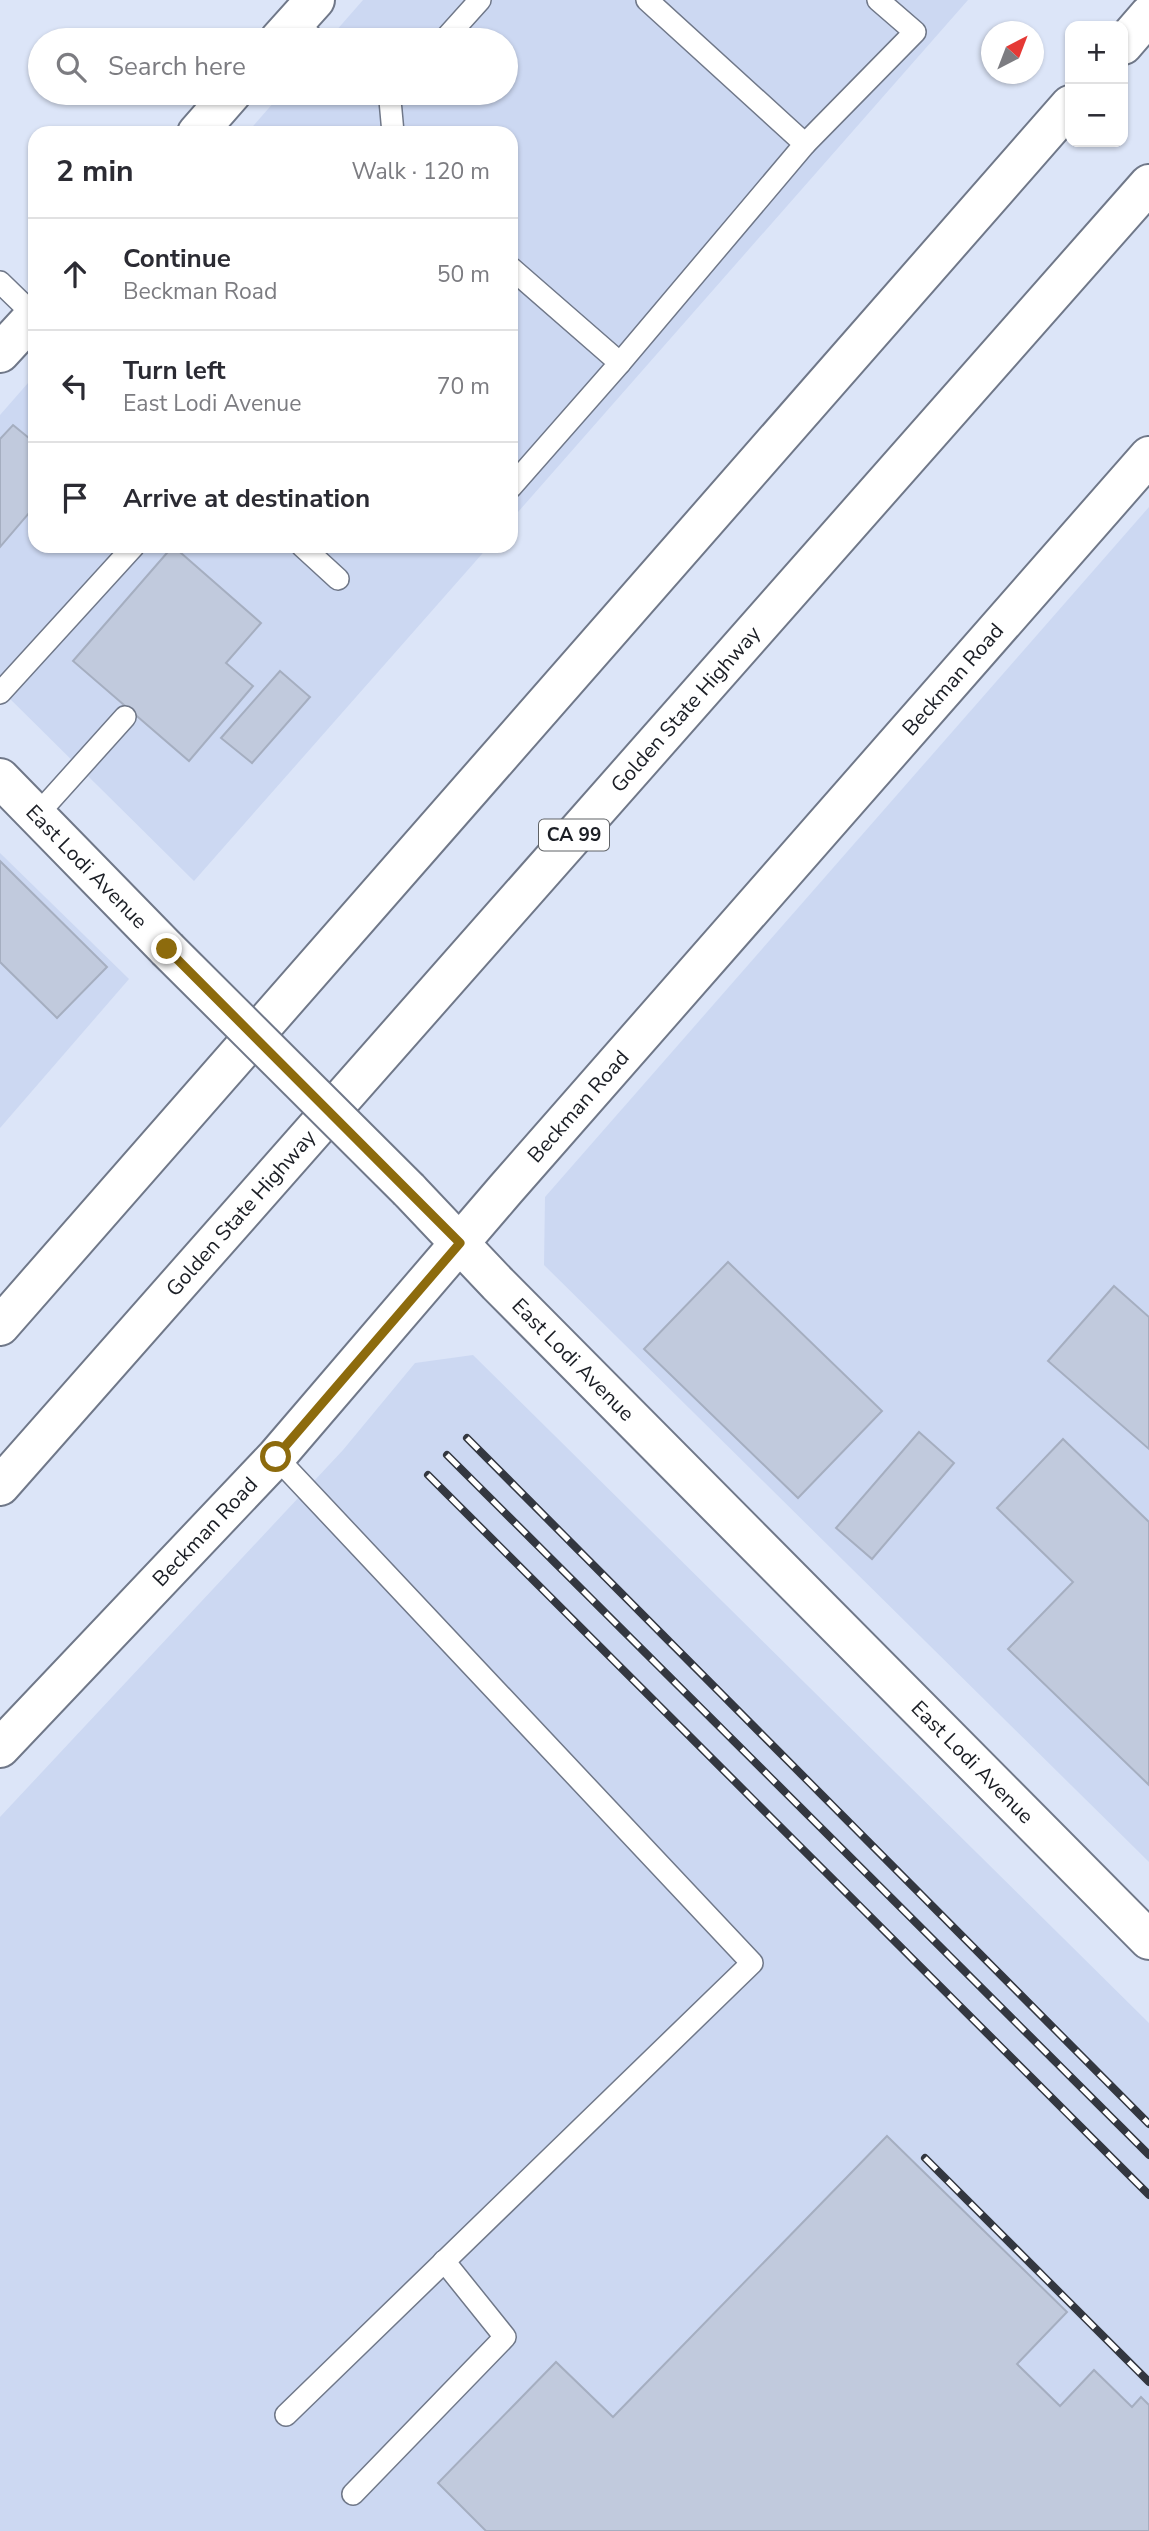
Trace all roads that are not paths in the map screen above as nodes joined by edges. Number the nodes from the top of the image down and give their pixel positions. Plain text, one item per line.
1 (480, 0) edge
2 (647, 0) edge
3 (878, 0) edge
4 (1149, 15) edge
5 (455, 28) edge
6 (1128, 39) edge
7 (222, 105) edge
8 (390, 105) edge
9 (1065, 111) edge
10 (203, 126) edge
11 (392, 126) edge
12 (805, 144) junction
13 (1149, 184) edge
14 (518, 274) edge
15 (0, 282) edge
16 (28, 309) edge
17 (28, 323) edge
18 (0, 353) edge
19 (620, 363) junction
20 (1149, 456) edge
21 (518, 479) edge
22 (128, 553) edge
23 (310, 553) edge
24 (338, 579) dead end
25 (0, 693) edge
26 (125, 717) dead end
27 (0, 778) edge
28 (36, 816) junction
29 (460, 1243) junction
30 (0, 1326) edge
31 (276, 1457) junction
32 (0, 1486) edge
33 (0, 1748) edge
34 (1149, 1940) edge
35 (444, 2261) junction
36 (286, 2415) dead end
37 (353, 2494) dead end

1 - 5 lane
2 - 12 lane
3 - 12 lane
4 - 6 main road
7 - 10 main road
8 - 11 lane
9 - 30 main road
12 - 19 lane
13 - 32 main road, Golden State Highway / CA 99
14 - 19 lane
15 - 16 lane
17 - 18 main road
19 - 21 lane
20 - 29 main road, Beckman Road
22 - 25 lane
23 - 24 lane
26 - 28 lane
27 - 28 main road, East Lodi Avenue
28 - 29 main road, East Lodi Avenue, bridge
29 - 31 main road, Beckman Road
29 - 34 main road, East Lodi Avenue
31 - 33 main road, Beckman Road
31 - 35 lane
35 - 36 lane
35 - 37 lane

